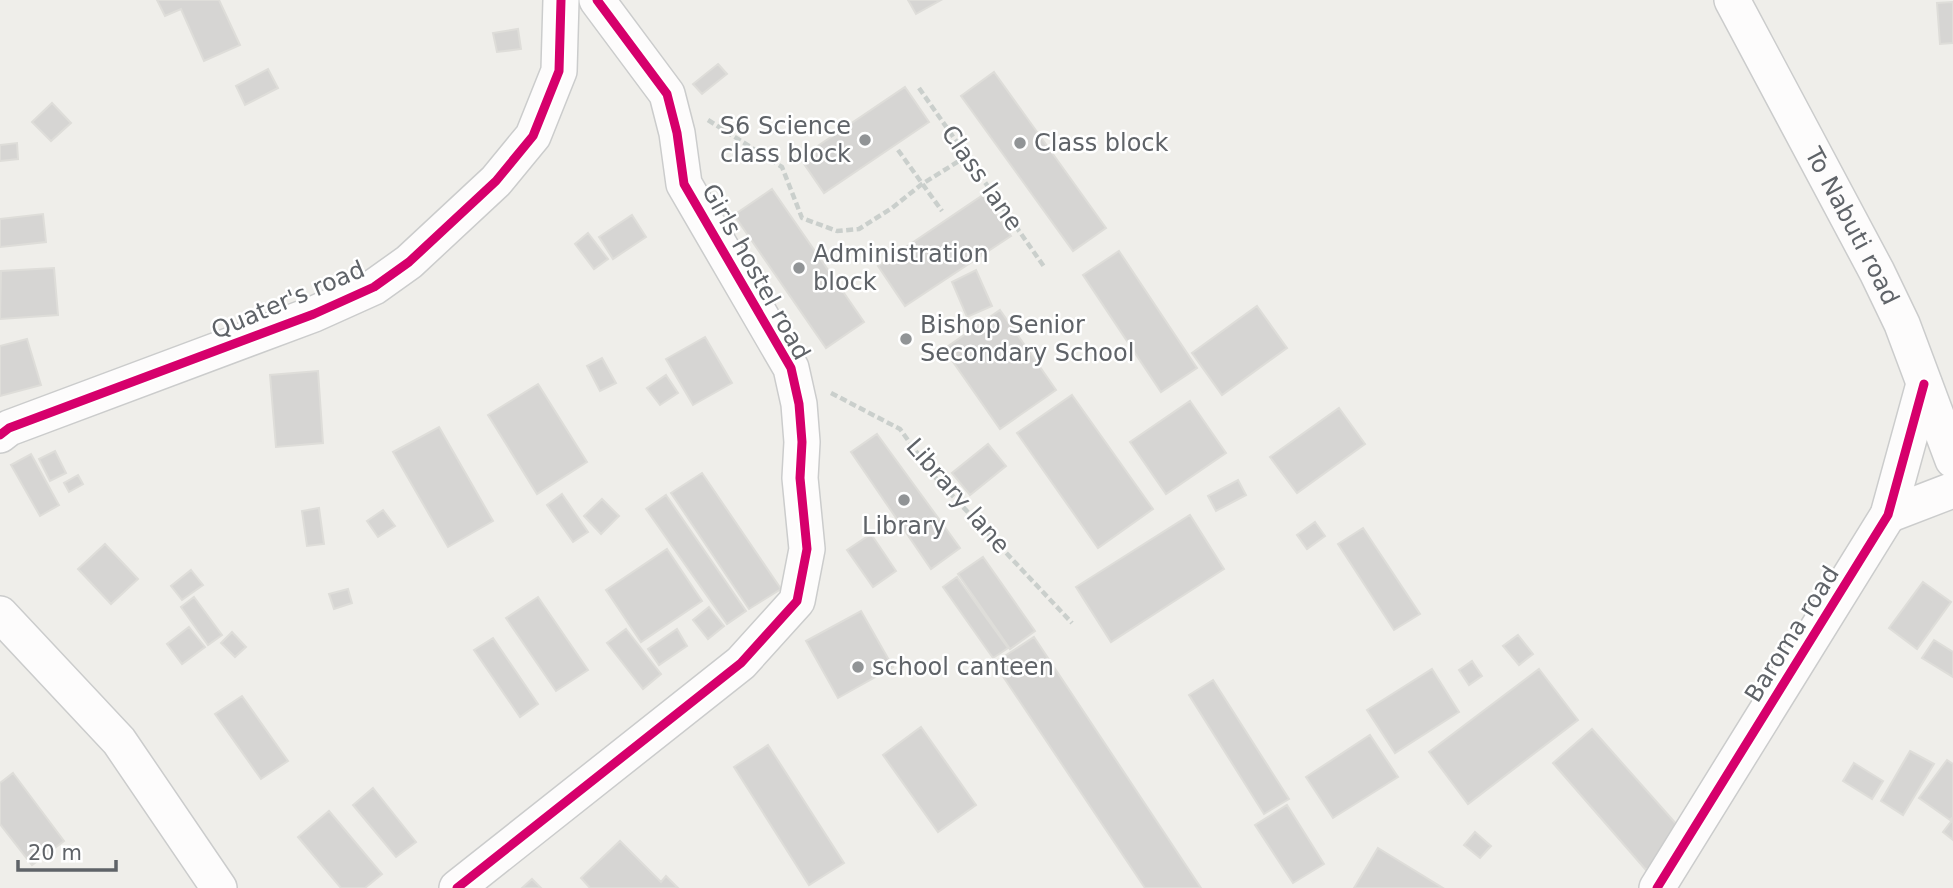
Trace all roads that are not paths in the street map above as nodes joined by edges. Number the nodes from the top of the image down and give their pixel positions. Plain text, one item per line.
1 (561, 0) edge
2 (597, 0) edge
3 (1732, 0) edge
4 (1924, 384) junction
5 (3, 428) edge
6 (1953, 460) edge
7 (1953, 490) edge
8 (1888, 515) junction
9 (0, 614) edge
10 (219, 888) edge
11 (457, 888) edge
12 (1657, 888) edge

1 - 5 street, Quater's road
2 - 11 street, Girls hostel road
3 - 4 street, To Nabuti road
4 - 6 street, To Nabuti road
4 - 8 street, Baroma road
7 - 8 street
8 - 12 street, Baroma road
9 - 10 street

